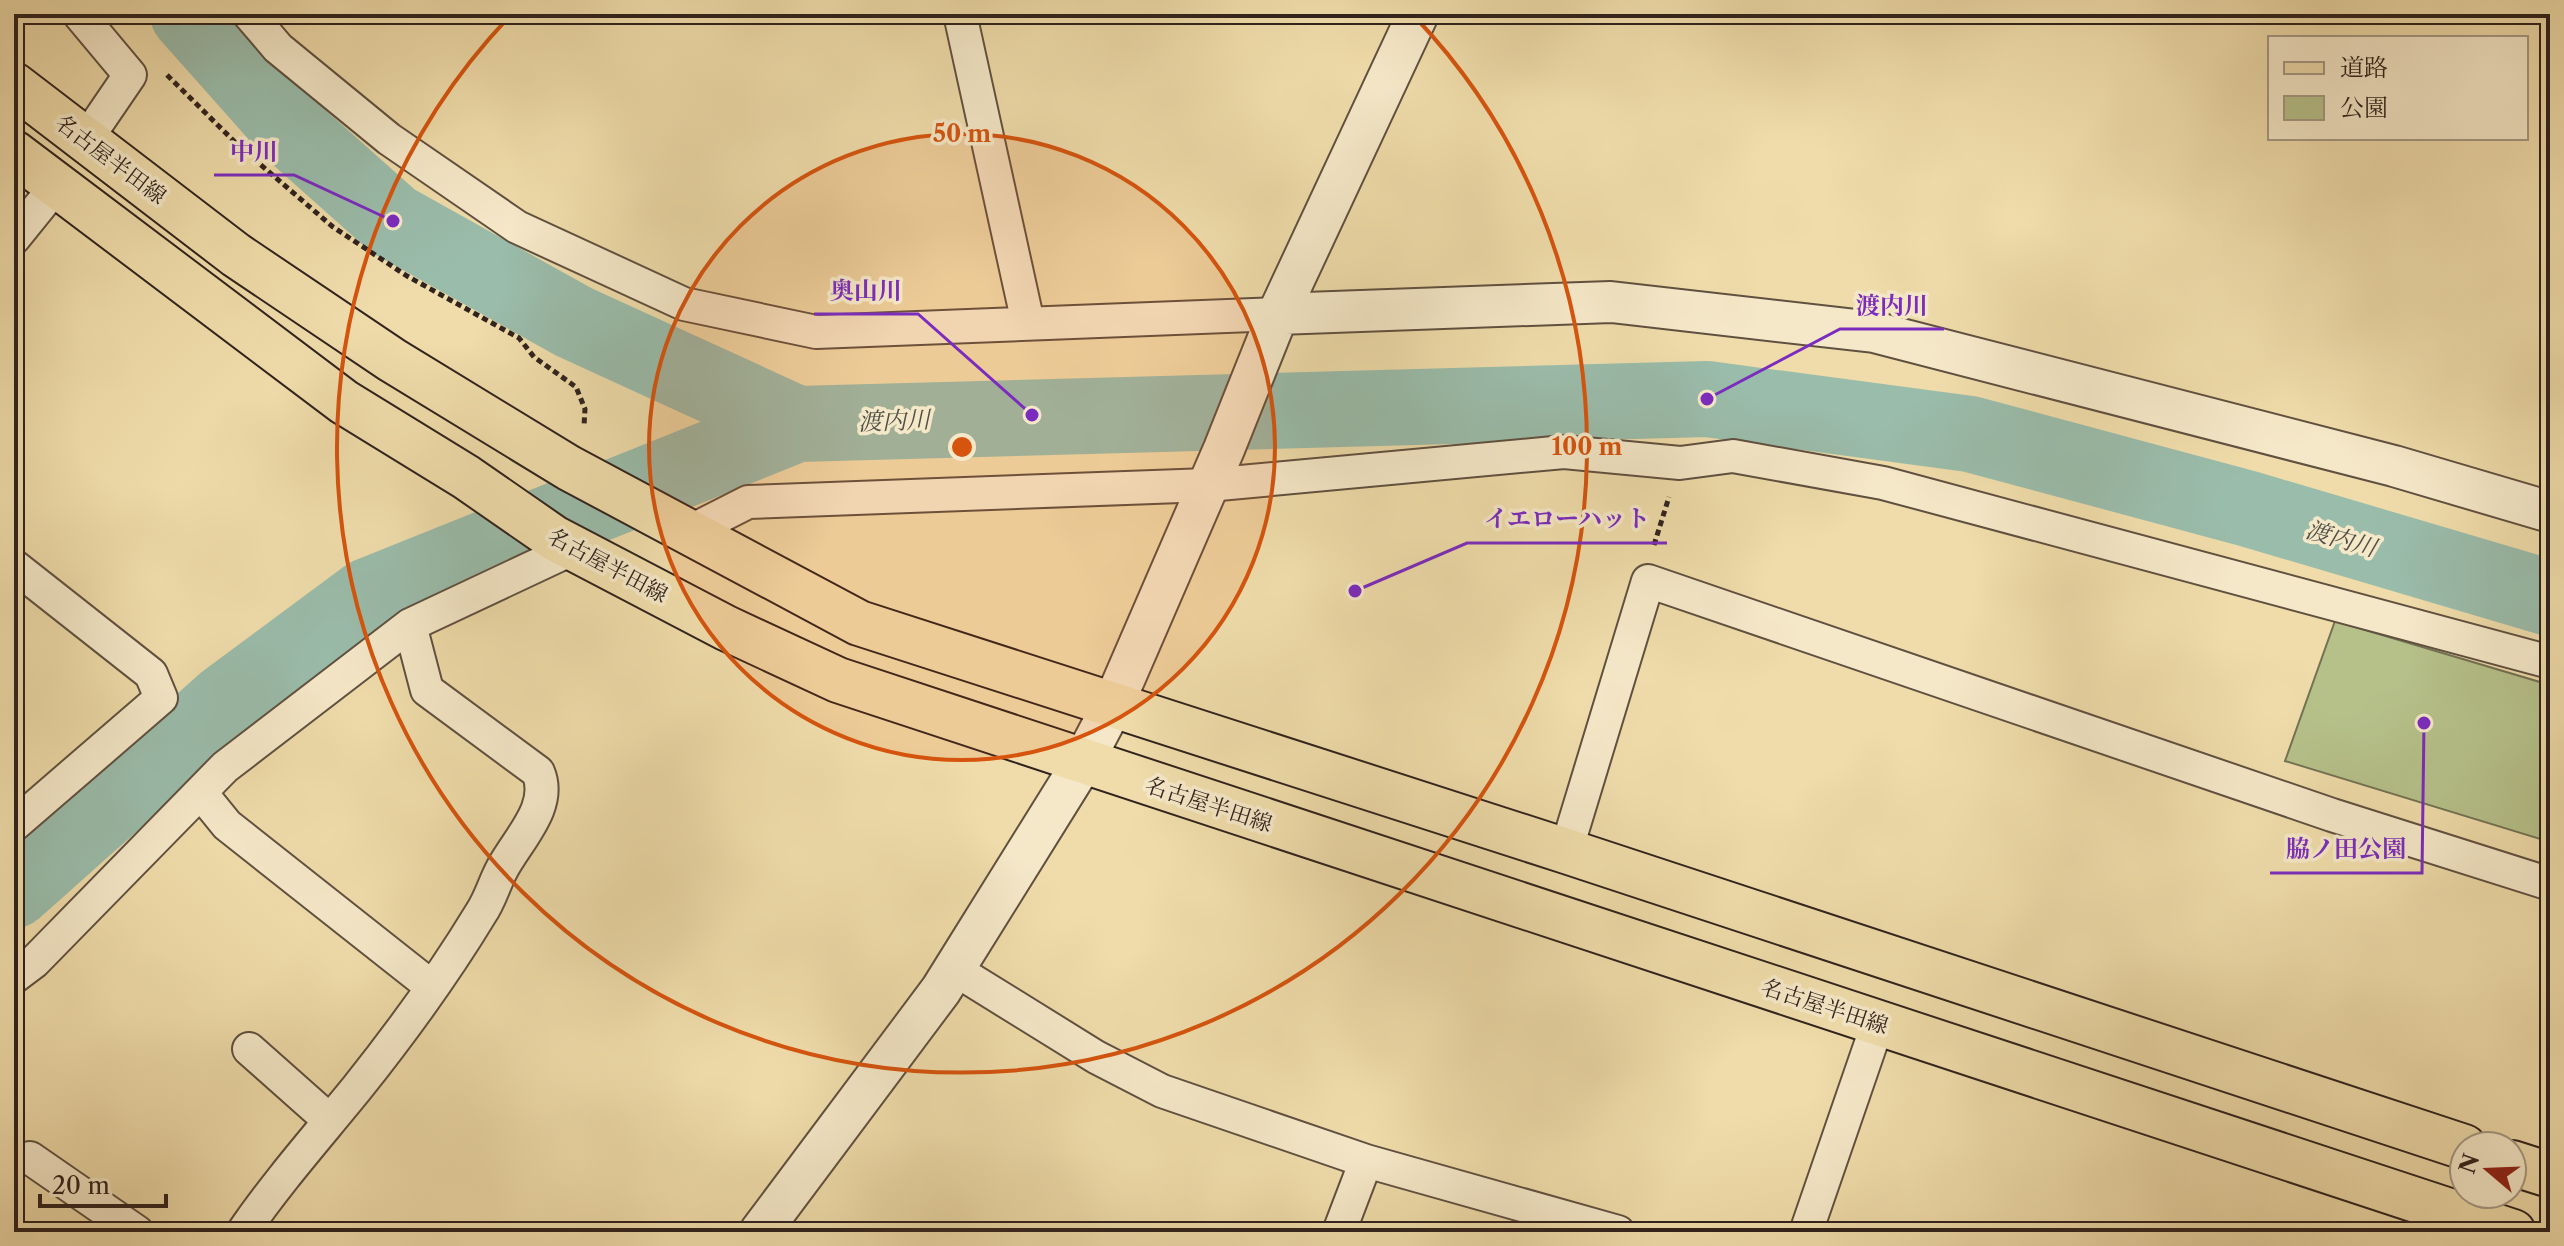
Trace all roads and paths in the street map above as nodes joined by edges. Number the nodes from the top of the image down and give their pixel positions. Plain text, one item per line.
1 (79, 14) edge
2 (249, 14) edge
3 (960, 14) edge
4 (1418, 14) edge
5 (166, 74) dead end
6 (14, 85) edge
7 (85, 141) junction
8 (14, 153) edge
9 (56, 186) junction
10 (14, 238) edge
11 (1028, 323) junction
12 (1272, 329) junction
13 (1680, 463) junction
14 (569, 468) junction
15 (1208, 485) junction
16 (2550, 512) edge
17 (687, 533) junction
18 (564, 543) junction
19 (14, 566) edge
20 (1648, 581) junction
21 (410, 625) junction
22 (2550, 662) edge
23 (1113, 705) junction
24 (1083, 762) junction
25 (201, 793) junction
26 (14, 825) edge
27 (1566, 851) junction
28 (2550, 884) edge
29 (954, 969) junction
30 (14, 977) edge
31 (432, 987) junction
32 (1878, 1023) junction
33 (249, 1049) dead end
34 (329, 1120) junction
35 (2448, 1142) edge
36 (30, 1158) dead end
37 (1366, 1161) junction
38 (2528, 1168) edge
39 (2550, 1175) edge
40 (137, 1232) edge
41 (243, 1232) edge
42 (760, 1232) edge
43 (1339, 1232) edge
44 (1618, 1232) edge
45 (1806, 1232) edge
46 (2513, 1232) edge

1 - 7 street
2 - 11 street
3 - 11 street
4 - 12 street
5 - 14 path
6 - 7 main road, 名古屋半田線
7 - 14 main road, 名古屋半田線
8 - 9 main road, 名古屋半田線
9 - 10 street
9 - 18 main road, 名古屋半田線
11 - 12 street
12 - 15 street
12 - 16 street
13 - 15 street
13 - 20 path
13 - 22 street
14 - 17 main road, 名古屋半田線
15 - 17 street
15 - 23 street
17 - 23 main road, 名古屋半田線
18 - 21 street
18 - 24 main road, 名古屋半田線
19 - 26 street
20 - 27 street
20 - 28 street
21 - 25 street
21 - 31 street
23 - 24 street
23 - 27 main road, 名古屋半田線
24 - 29 street
24 - 32 main road, 名古屋半田線
25 - 30 street
25 - 31 street
27 - 35 main road, 名古屋半田線
29 - 37 street
29 - 42 street
31 - 34 street
32 - 45 street
32 - 46 main road, 名古屋半田線
33 - 34 street
34 - 41 street
36 - 40 street
37 - 43 street
37 - 44 street
38 - 39 main road

